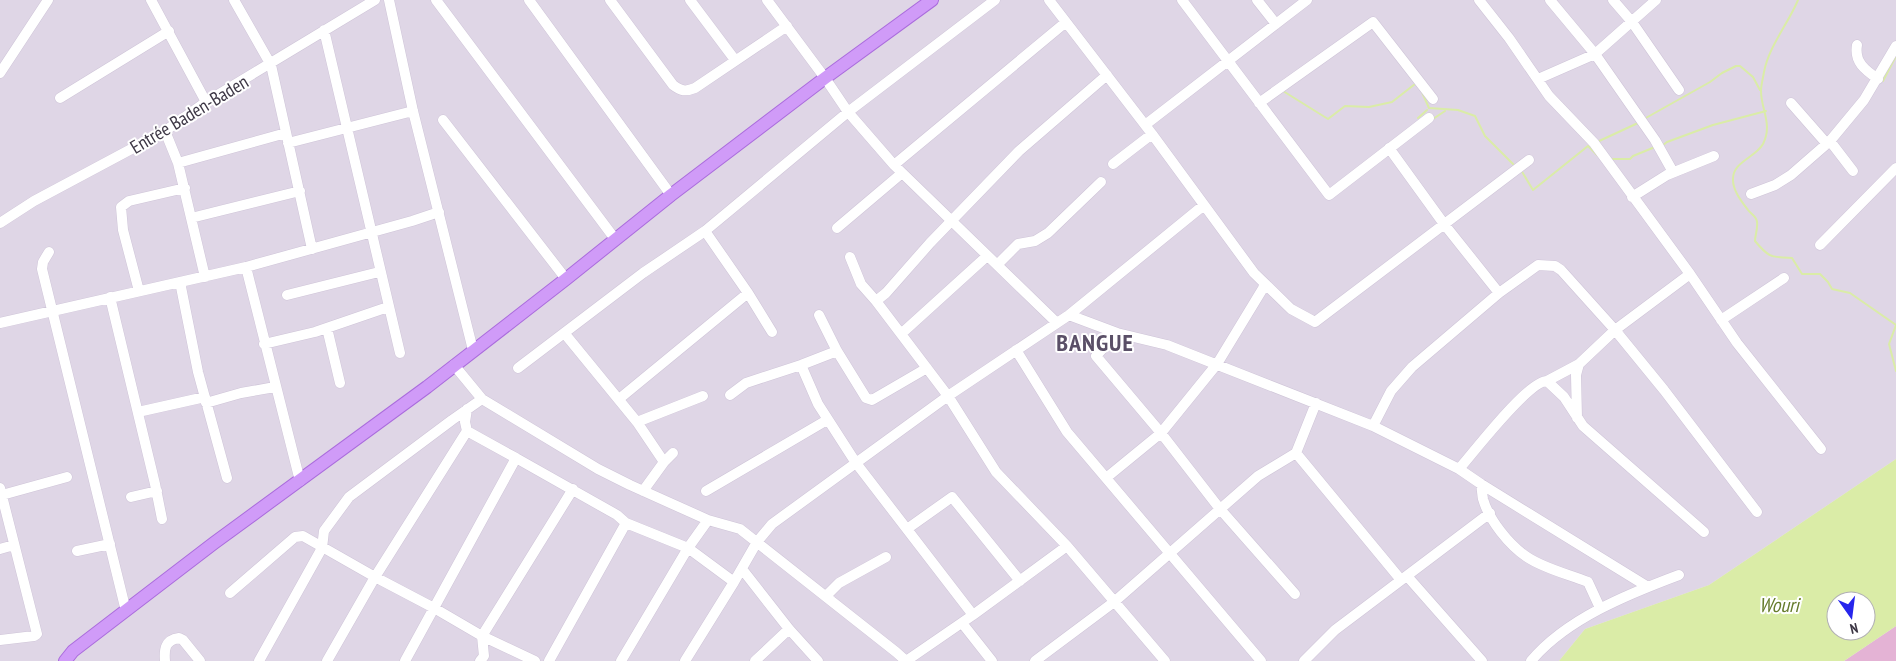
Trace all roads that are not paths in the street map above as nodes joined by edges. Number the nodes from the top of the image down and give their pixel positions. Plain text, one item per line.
1 (48, 0) edge
2 (151, 0) edge
3 (234, 0) edge
4 (375, 0) edge
5 (389, 0) edge
6 (436, 0) edge
7 (528, 0) edge
8 (610, 0) edge
9 (690, 0) edge
10 (767, 0) edge
11 (932, 0) edge
12 (995, 0) edge
13 (1049, 0) edge
14 (1182, 0) edge
15 (1257, 0) edge
16 (1306, 0) edge
17 (1479, 0) edge
18 (1550, 0) edge
19 (1613, 0) edge
20 (1656, 0) edge
21 (1066, 22) junction
22 (1632, 22) junction
23 (1276, 24) junction
24 (787, 26) junction
25 (324, 30) junction
26 (169, 31) junction
27 (1857, 45) dead end
28 (1896, 46) edge
29 (1596, 54) junction
30 (735, 60) junction
31 (1228, 61) junction
32 (270, 65) junction
33 (0, 73) edge
34 (1107, 76) junction
35 (825, 78) junction
36 (1538, 79) junction
37 (1878, 79) junction
38 (1679, 90) dead end
39 (60, 98) dead end
40 (1433, 99) dead end
41 (206, 102) junction
42 (1259, 103) junction
43 (1791, 103) dead end
44 (413, 111) junction
45 (848, 112) junction
46 (1429, 118) dead end
47 (443, 120) dead end
48 (1145, 125) junction
49 (346, 128) junction
50 (165, 131) junction
51 (1152, 134) junction
52 (286, 138) junction
53 (1828, 142) junction
54 (1389, 148) junction
55 (1714, 156) dead end
56 (1529, 160) dead end
57 (178, 162) junction
58 (1114, 164) dead end
59 (1896, 168) edge
60 (898, 169) junction
61 (1853, 171) dead end
62 (1673, 172) junction
63 (1101, 182) dead end
64 (184, 188) junction
65 (300, 191) junction
66 (1751, 194) dead end
67 (671, 195) junction
68 (1632, 196) junction
69 (1204, 205) junction
70 (439, 212) junction
71 (191, 218) junction
72 (952, 221) junction
73 (0, 223) edge
74 (1444, 224) junction
75 (837, 228) dead end
76 (705, 231) junction
77 (370, 232) junction
78 (615, 239) junction
79 (1820, 245) dead end
80 (312, 249) junction
81 (48, 252) dead end
82 (987, 256) junction
83 (850, 257) dead end
84 (997, 265) junction
85 (246, 267) junction
86 (380, 272) junction
87 (1690, 274) junction
88 (204, 277) junction
89 (1784, 278) dead end
90 (566, 280) junction
91 (180, 282) junction
92 (1265, 285) junction
93 (139, 291) junction
94 (748, 293) junction
95 (1500, 293) junction
96 (287, 295) dead end
97 (110, 297) junction
98 (876, 301) junction
99 (388, 307) junction
100 (52, 310) junction
101 (818, 315) dead end
102 (1069, 315) junction
103 (1721, 320) junction
104 (0, 323) edge
105 (1057, 323) junction
106 (327, 328) junction
107 (1615, 330) junction
108 (772, 332) dead end
109 (1117, 333) junction
110 (565, 334) junction
111 (902, 334) junction
112 (264, 344) junction
113 (473, 350) junction
114 (1016, 350) junction
115 (837, 351) junction
116 (400, 353) dead end
117 (1216, 364) junction
118 (1578, 364) junction
119 (454, 366) junction
120 (801, 366) junction
121 (518, 368) dead end
122 (927, 368) junction
123 (1547, 381) junction
124 (340, 383) dead end
125 (276, 387) junction
126 (730, 395) dead end
127 (703, 396) dead end
128 (948, 396) junction
129 (482, 399) junction
130 (619, 399) junction
131 (206, 400) junction
132 (1316, 403) junction
133 (467, 410) junction
134 (138, 412) junction
135 (1578, 419) junction
136 (827, 420) junction
137 (637, 422) junction
138 (1373, 426) junction
139 (467, 431) junction
140 (1162, 433) junction
141 (1821, 449) dead end
142 (673, 453) dead end
143 (1296, 453) junction
144 (516, 458) junction
145 (664, 462) junction
146 (856, 463) junction
147 (1460, 469) junction
148 (66, 477) dead end
149 (227, 478) dead end
150 (1106, 478) junction
151 (300, 481) junction
152 (1481, 484) junction
153 (573, 489) junction
154 (157, 491) junction
155 (643, 491) junction
156 (706, 491) dead end
157 (1, 492) edge
158 (131, 497) dead end
159 (1220, 509) junction
160 (1757, 512) dead end
161 (1490, 513) junction
162 (162, 519) dead end
163 (708, 520) junction
164 (626, 523) junction
165 (907, 529) junction
166 (1704, 532) dead end
167 (756, 542) junction
168 (110, 544) junction
169 (14, 545) junction
170 (1067, 546) junction
171 (322, 548) junction
172 (688, 548) junction
173 (0, 549) edge
174 (77, 551) dead end
175 (1169, 554) junction
176 (886, 557) dead end
177 (742, 569) junction
178 (1679, 575) dead end
179 (375, 577) junction
180 (1404, 578) junction
181 (1020, 581) junction
182 (734, 582) junction
183 (1648, 587) junction
184 (230, 593) dead end
185 (1295, 594) dead end
186 (826, 596) junction
187 (1114, 602) junction
188 (434, 608) junction
189 (1600, 608) junction
190 (126, 611) junction
191 (973, 615) junction
192 (962, 623) junction
193 (789, 628) junction
194 (482, 636) junction
195 (0, 640) edge
196 (65, 661) edge
197 (165, 661) edge
198 (200, 661) edge
199 (259, 661) edge
200 (327, 661) edge
201 (405, 661) edge
202 (480, 661) edge
203 (534, 661) edge
204 (549, 661) edge
205 (621, 661) edge
206 (685, 661) edge
207 (755, 661) edge
208 (818, 661) edge
209 (906, 661) edge
210 (992, 661) edge
211 (1035, 661) edge
212 (1165, 661) edge
213 (1261, 661) edge
214 (1304, 661) edge
215 (1482, 661) edge
216 (1530, 661) edge

1 - 33 street
2 - 26 street
3 - 32 street
4 - 25 street, Entrée Baden-Baden
5 - 44 street
6 - 78 street
7 - 67 street
8 - 30 street
9 - 30 street
10 - 24 street
11 - 35 main road
12 - 45 street
13 - 21 street
14 - 31 street
15 - 23 street
16 - 23 street
17 - 36 street
18 - 29 street
19 - 22 street
20 - 22 street
21 - 34 street
21 - 60 street
22 - 29 street
22 - 38 street
23 - 31 street
24 - 30 street
24 - 35 street
25 - 32 street, Entrée Baden-Baden
25 - 49 street
26 - 39 street
26 - 41 street
27 - 37 street
28 - 37 street
29 - 36 street
29 - 62 street
31 - 42 street
31 - 48 street
32 - 41 street, Entrée Baden-Baden
32 - 52 street
34 - 48 street
34 - 72 street
35 - 45 street
35 - 67 main road
36 - 68 street
37 - 53 street
40 - 42 street
41 - 50 street, Entrée Baden-Baden
42 - 54 street
43 - 53 street
44 - 49 street
44 - 70 street
45 - 60 street
45 - 76 street
46 - 54 street
47 - 90 street
48 - 51 street
49 - 52 street
49 - 77 street
50 - 57 street
50 - 73 street, Entrée Baden-Baden
51 - 58 street
51 - 69 street
52 - 57 street
52 - 65 street
53 - 61 street
53 - 66 street
54 - 74 street
55 - 62 street
56 - 74 street
57 - 64 street
59 - 79 street
60 - 72 street
60 - 75 street
62 - 68 street
63 - 84 street
64 - 71 street
64 - 93 street
65 - 71 street
65 - 80 street
67 - 78 main road
68 - 87 street
69 - 92 street
69 - 102 street
70 - 77 street
70 - 113 street
71 - 88 street
72 - 82 street
72 - 98 street
74 - 92 street
74 - 95 street
76 - 94 street
76 - 110 street
77 - 80 street
77 - 86 street
78 - 90 main road
80 - 85 street
81 - 100 street
82 - 84 street
82 - 111 street
83 - 98 street
84 - 105 street
85 - 88 street
85 - 112 street
86 - 96 street
86 - 99 street
87 - 103 street
87 - 107 street
88 - 91 street
89 - 103 street
90 - 113 main road
91 - 93 street
91 - 131 street
92 - 117 street
93 - 97 street
94 - 108 street
94 - 130 street
95 - 107 street
95 - 138 street
97 - 100 street
97 - 134 street
98 - 111 street
99 - 106 street
99 - 116 street
100 - 104 street
100 - 168 street
101 - 115 street
102 - 105 street
102 - 109 street
103 - 141 street
105 - 114 street
106 - 112 street
106 - 124 street
107 - 118 street
107 - 160 street
109 - 117 street
109 - 140 street
110 - 121 street
110 - 130 street
111 - 122 street
112 - 125 street
113 - 119 main road
114 - 128 street
114 - 150 street
115 - 120 street
115 - 122 street
117 - 132 street
117 - 140 street
118 - 123 street
118 - 135 street
119 - 129 street
119 - 151 main road
120 - 126 street
120 - 136 street
122 - 128 street
123 - 135 street
123 - 147 street
125 - 131 street
125 - 151 street
127 - 137 street
128 - 146 street
128 - 170 street
129 - 133 street
129 - 155 street
130 - 137 street
131 - 134 street
131 - 149 street
132 - 138 street
132 - 143 street
133 - 139 street
133 - 171 street
134 - 154 street
135 - 166 street
136 - 146 street
136 - 156 street
137 - 145 street
138 - 147 street
139 - 144 street
139 - 179 street
140 - 150 street
140 - 159 street
142 - 145 street
143 - 159 street
143 - 180 street
144 - 153 street
144 - 188 street
145 - 155 street
146 - 165 street
146 - 167 street
147 - 152 street
148 - 157 street
150 - 175 street
151 - 190 main road
152 - 161 street
152 - 183 street
153 - 164 street
153 - 194 street
154 - 158 street
154 - 162 street
155 - 163 street
157 - 169 street
159 - 175 street
159 - 185 street
161 - 180 street
161 - 189 street
163 - 167 street
163 - 172 street
164 - 172 street
164 - 204 street
165 - 181 street
165 - 191 street
167 - 177 street
167 - 186 street
168 - 174 street
168 - 190 street
169 - 173 street
169 - 195 street
170 - 181 street
170 - 187 street
171 - 179 street
171 - 184 street
171 - 199 street
172 - 182 street
172 - 205 street
175 - 187 street
175 - 213 street
176 - 186 street
177 - 182 street
177 - 193 street
178 - 183 street
179 - 188 street
179 - 200 street
180 - 214 street
180 - 215 street
181 - 191 street
182 - 206 street
183 - 189 street
186 - 209 street
187 - 211 street
187 - 212 street
188 - 194 street
188 - 201 street
189 - 216 street
190 - 196 main road
191 - 192 street
192 - 209 street
192 - 210 street
193 - 207 street
193 - 208 street
194 - 202 street
194 - 203 street
197 - 198 street

